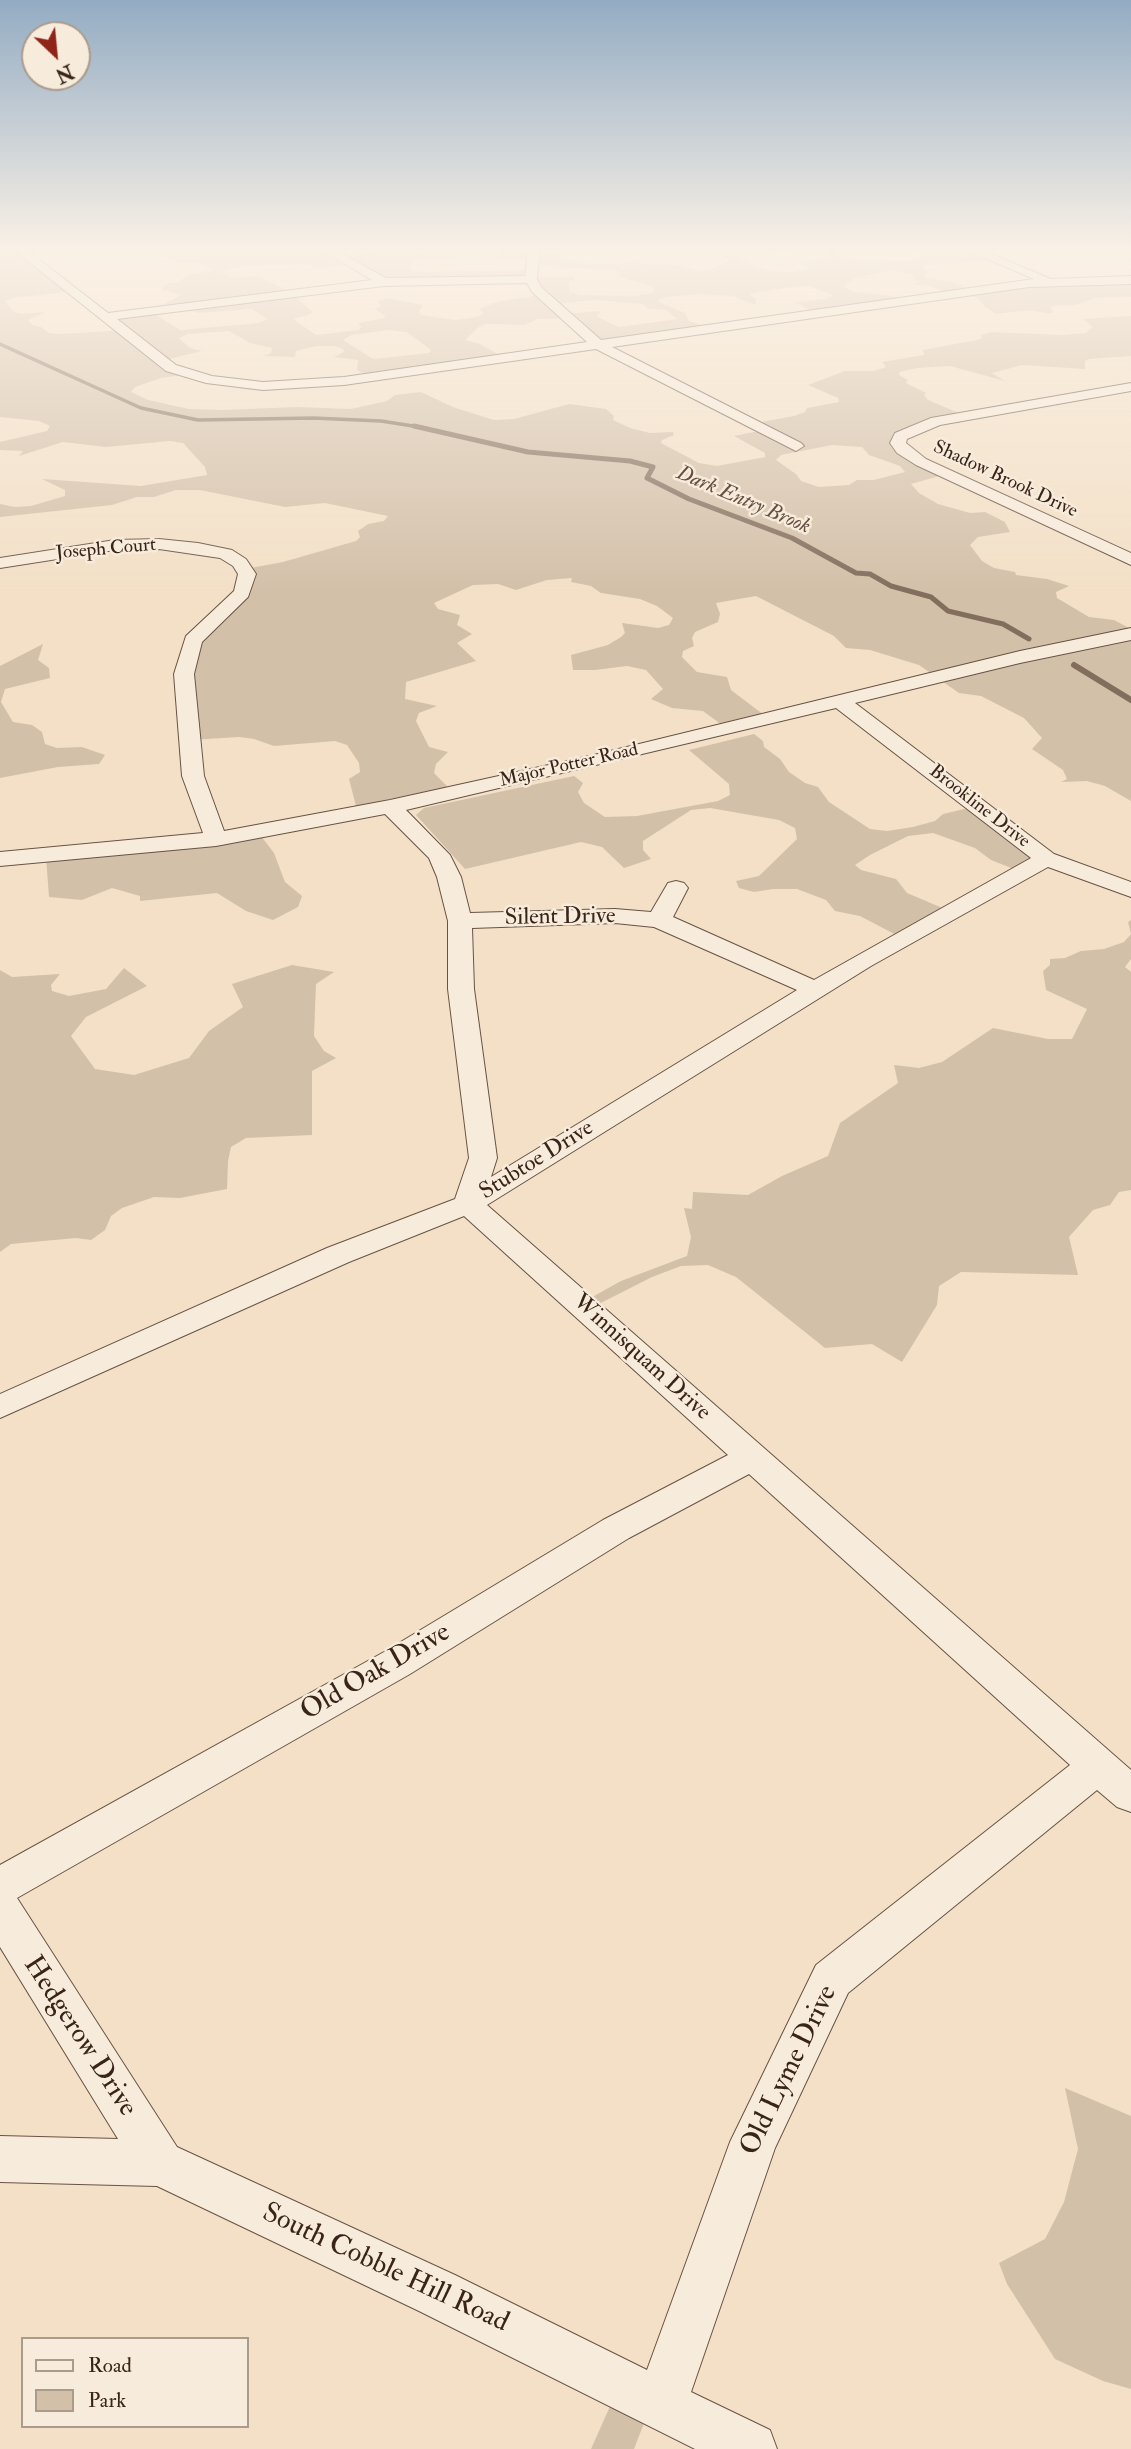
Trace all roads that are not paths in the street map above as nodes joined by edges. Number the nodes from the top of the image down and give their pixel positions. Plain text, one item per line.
1 (168, 364) edge
2 (462, 364) edge
3 (636, 364) edge
4 (1131, 387) edge
5 (796, 446) dead end
6 (1131, 560) edge
7 (0, 563) edge
8 (1131, 634) edge
9 (839, 701) junction
10 (390, 807) junction
11 (216, 839) junction
12 (0, 859) edge
13 (1046, 859) junction
14 (676, 888) dead end
15 (1131, 890) edge
16 (659, 920) junction
17 (460, 921) junction
18 (817, 990) junction
19 (468, 1204) junction
20 (0, 1407) edge
21 (751, 1458) junction
22 (1098, 1766) junction
23 (1131, 1795) edge
24 (0, 1886) edge
25 (0, 1909) edge
26 (0, 2159) edge
27 (160, 2163) junction
28 (661, 2403) junction
29 (751, 2449) edge

1 - 2 street
3 - 5 street
4 - 6 street, Shadow Brook Drive
7 - 11 street, Joseph Court
8 - 9 street, Major Potter Road
9 - 10 street, Major Potter Road
9 - 13 street, Brookline Drive
10 - 11 street, Major Potter Road
10 - 17 street
11 - 12 street, Major Potter Road
13 - 15 street, Brookline Drive
13 - 18 street, Stubtoe Drive
14 - 16 street
16 - 17 street, Silent Drive
16 - 18 street, Silent Drive
17 - 19 street
18 - 19 street, Stubtoe Drive
19 - 20 street, Stubtoe Drive
19 - 21 street, Winnisquam Drive
21 - 22 street, Winnisquam Drive
21 - 24 street, Old Oak Drive
22 - 23 street, Winnisquam Drive
22 - 28 street, Old Lyme Drive
25 - 27 street, Hedgerow Drive
26 - 27 street, South Cobble Hill Road
27 - 28 street, South Cobble Hill Road
28 - 29 street, South Cobble Hill Road

